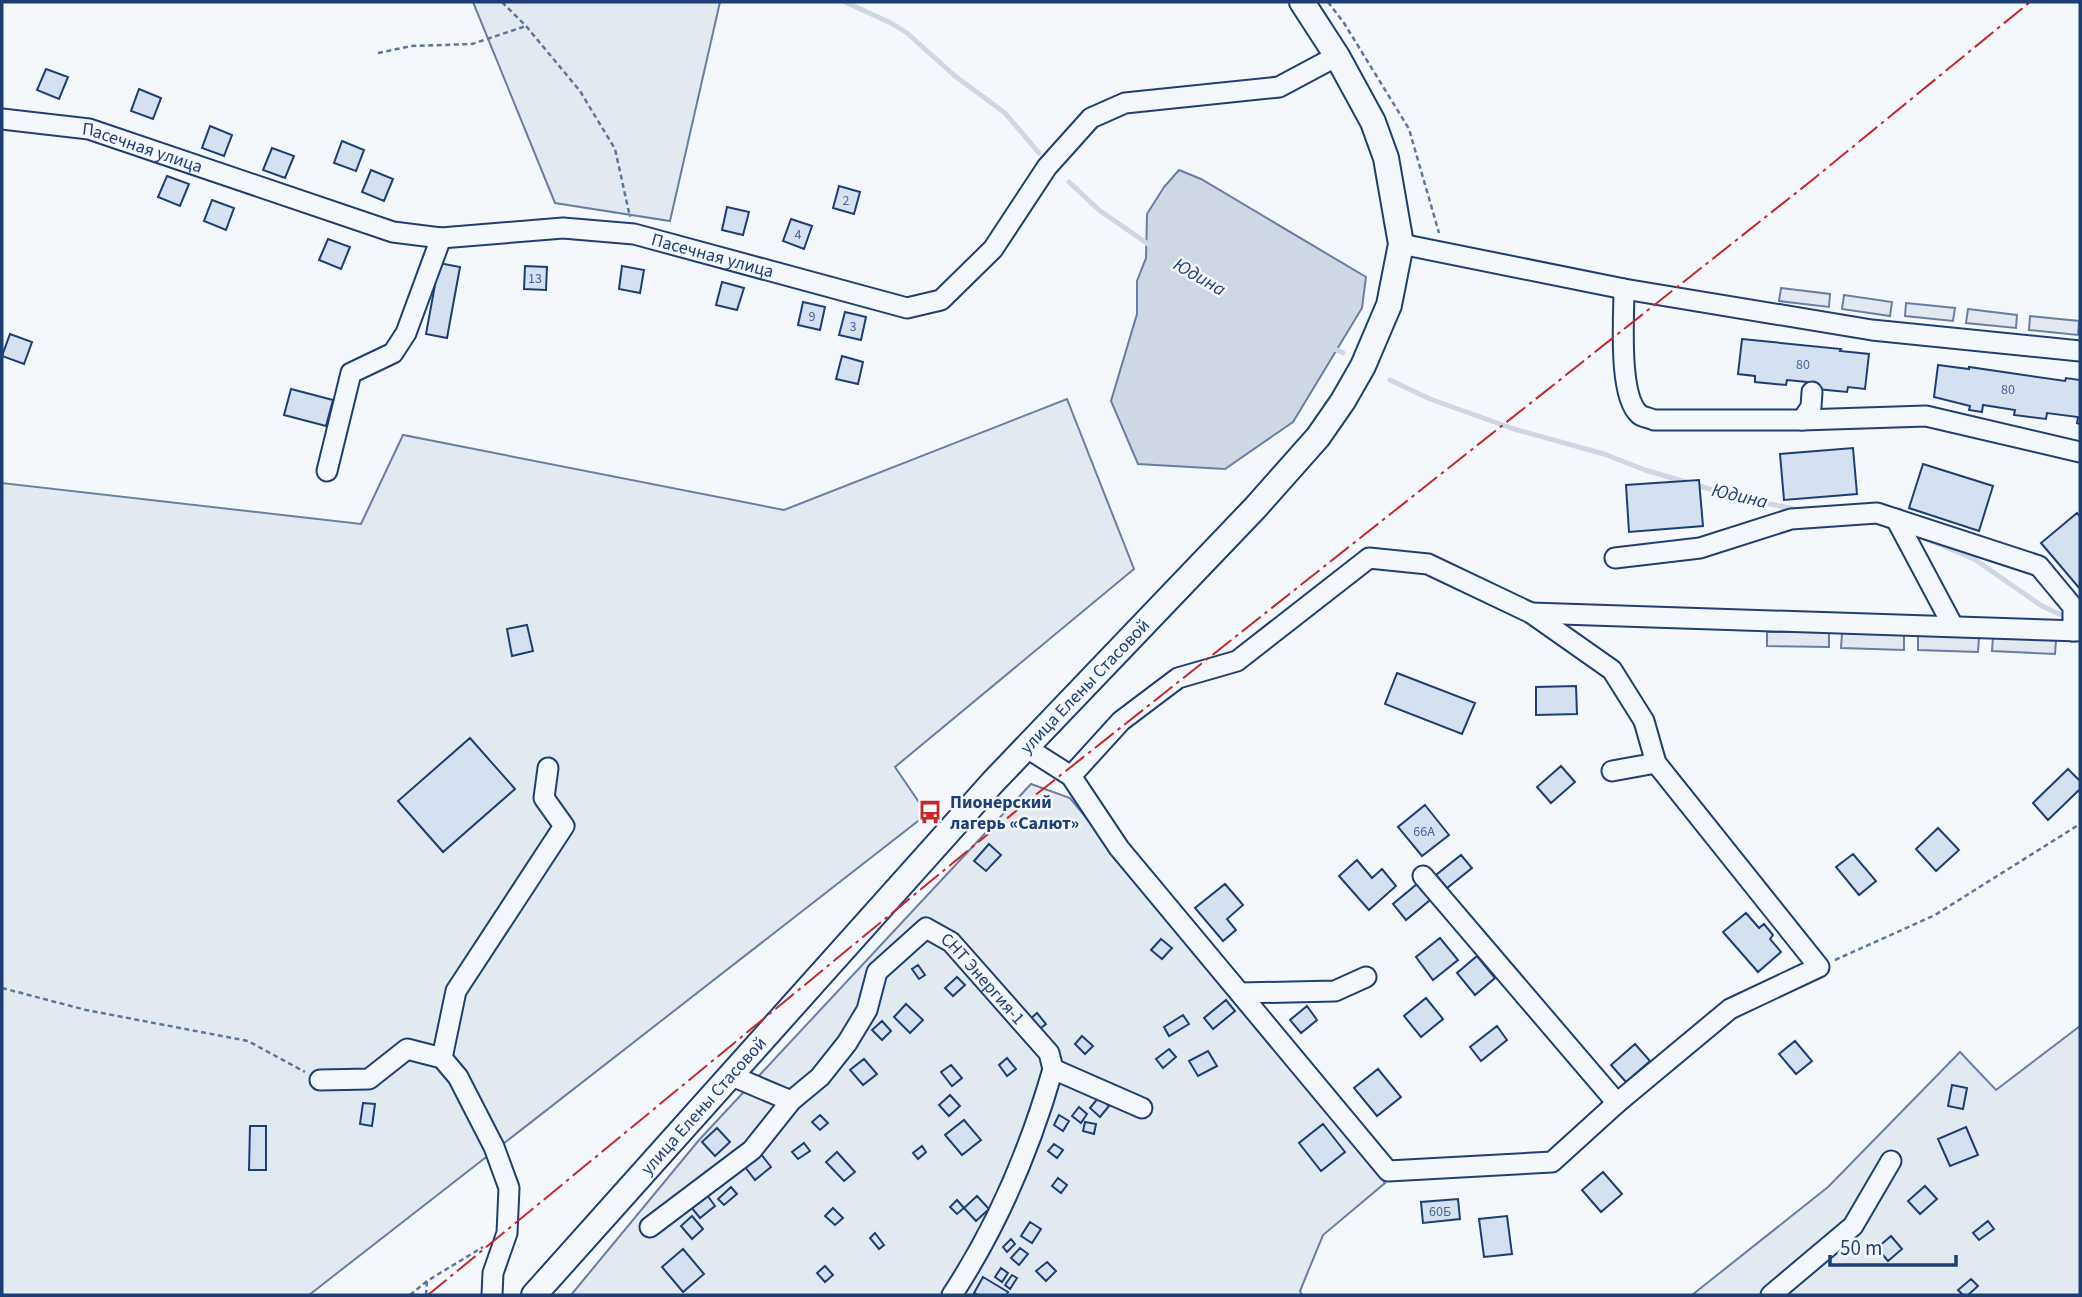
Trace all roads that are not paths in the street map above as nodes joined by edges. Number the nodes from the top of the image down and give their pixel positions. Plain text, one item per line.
1 (1302, 2) edge
2 (1338, 56) junction
3 (2, 119) edge
4 (441, 238) junction
5 (1401, 244) junction
6 (1624, 289) junction
7 (2080, 351) edge
8 (1812, 392) dead end
9 (1802, 420) junction
10 (2080, 452) edge
11 (327, 471) dead end
12 (1896, 519) junction
13 (1615, 558) dead end
14 (1531, 613) junction
15 (1953, 626) junction
16 (2077, 631) edge
17 (1027, 748) junction
18 (1656, 763) junction
19 (548, 768) dead end
20 (1612, 771) dead end
21 (1071, 776) junction
22 (1423, 876) dead end
23 (1366, 977) dead end
24 (1241, 993) junction
25 (442, 1058) junction
26 (1053, 1069) junction
27 (732, 1076) junction
28 (320, 1080) road end
29 (791, 1101) junction
30 (1617, 1103) junction
31 (1142, 1108) dead end
32 (1891, 1161) dead end
33 (650, 1227) dead end
34 (492, 1295) edge
35 (534, 1295) edge
36 (952, 1295) edge
37 (1771, 1295) edge

1 - 2 main road, улица Елены Стасовой
2 - 4 street, Пасечная улица
2 - 5 main road, улица Елены Стасовой
3 - 4 street, Пасечная улица
4 - 11 street
5 - 6 street
5 - 17 main road, улица Елены Стасовой
6 - 7 street
6 - 9 street
8 - 9 street
9 - 10 street
12 - 13 street
12 - 15 street
12 - 16 street
14 - 15 street
14 - 18 street
14 - 21 street
15 - 16 street
17 - 21 street
17 - 27 main road, улица Елены Стасовой
18 - 20 street
18 - 30 street
19 - 25 street
21 - 24 street
22 - 30 street
23 - 24 street
24 - 30 street
25 - 28 street
25 - 34 street
26 - 29 street, СНТ Энергия-1
26 - 31 street
26 - 36 street
27 - 29 street
27 - 35 main road, улица Елены Стасовой
29 - 33 street
32 - 37 street

